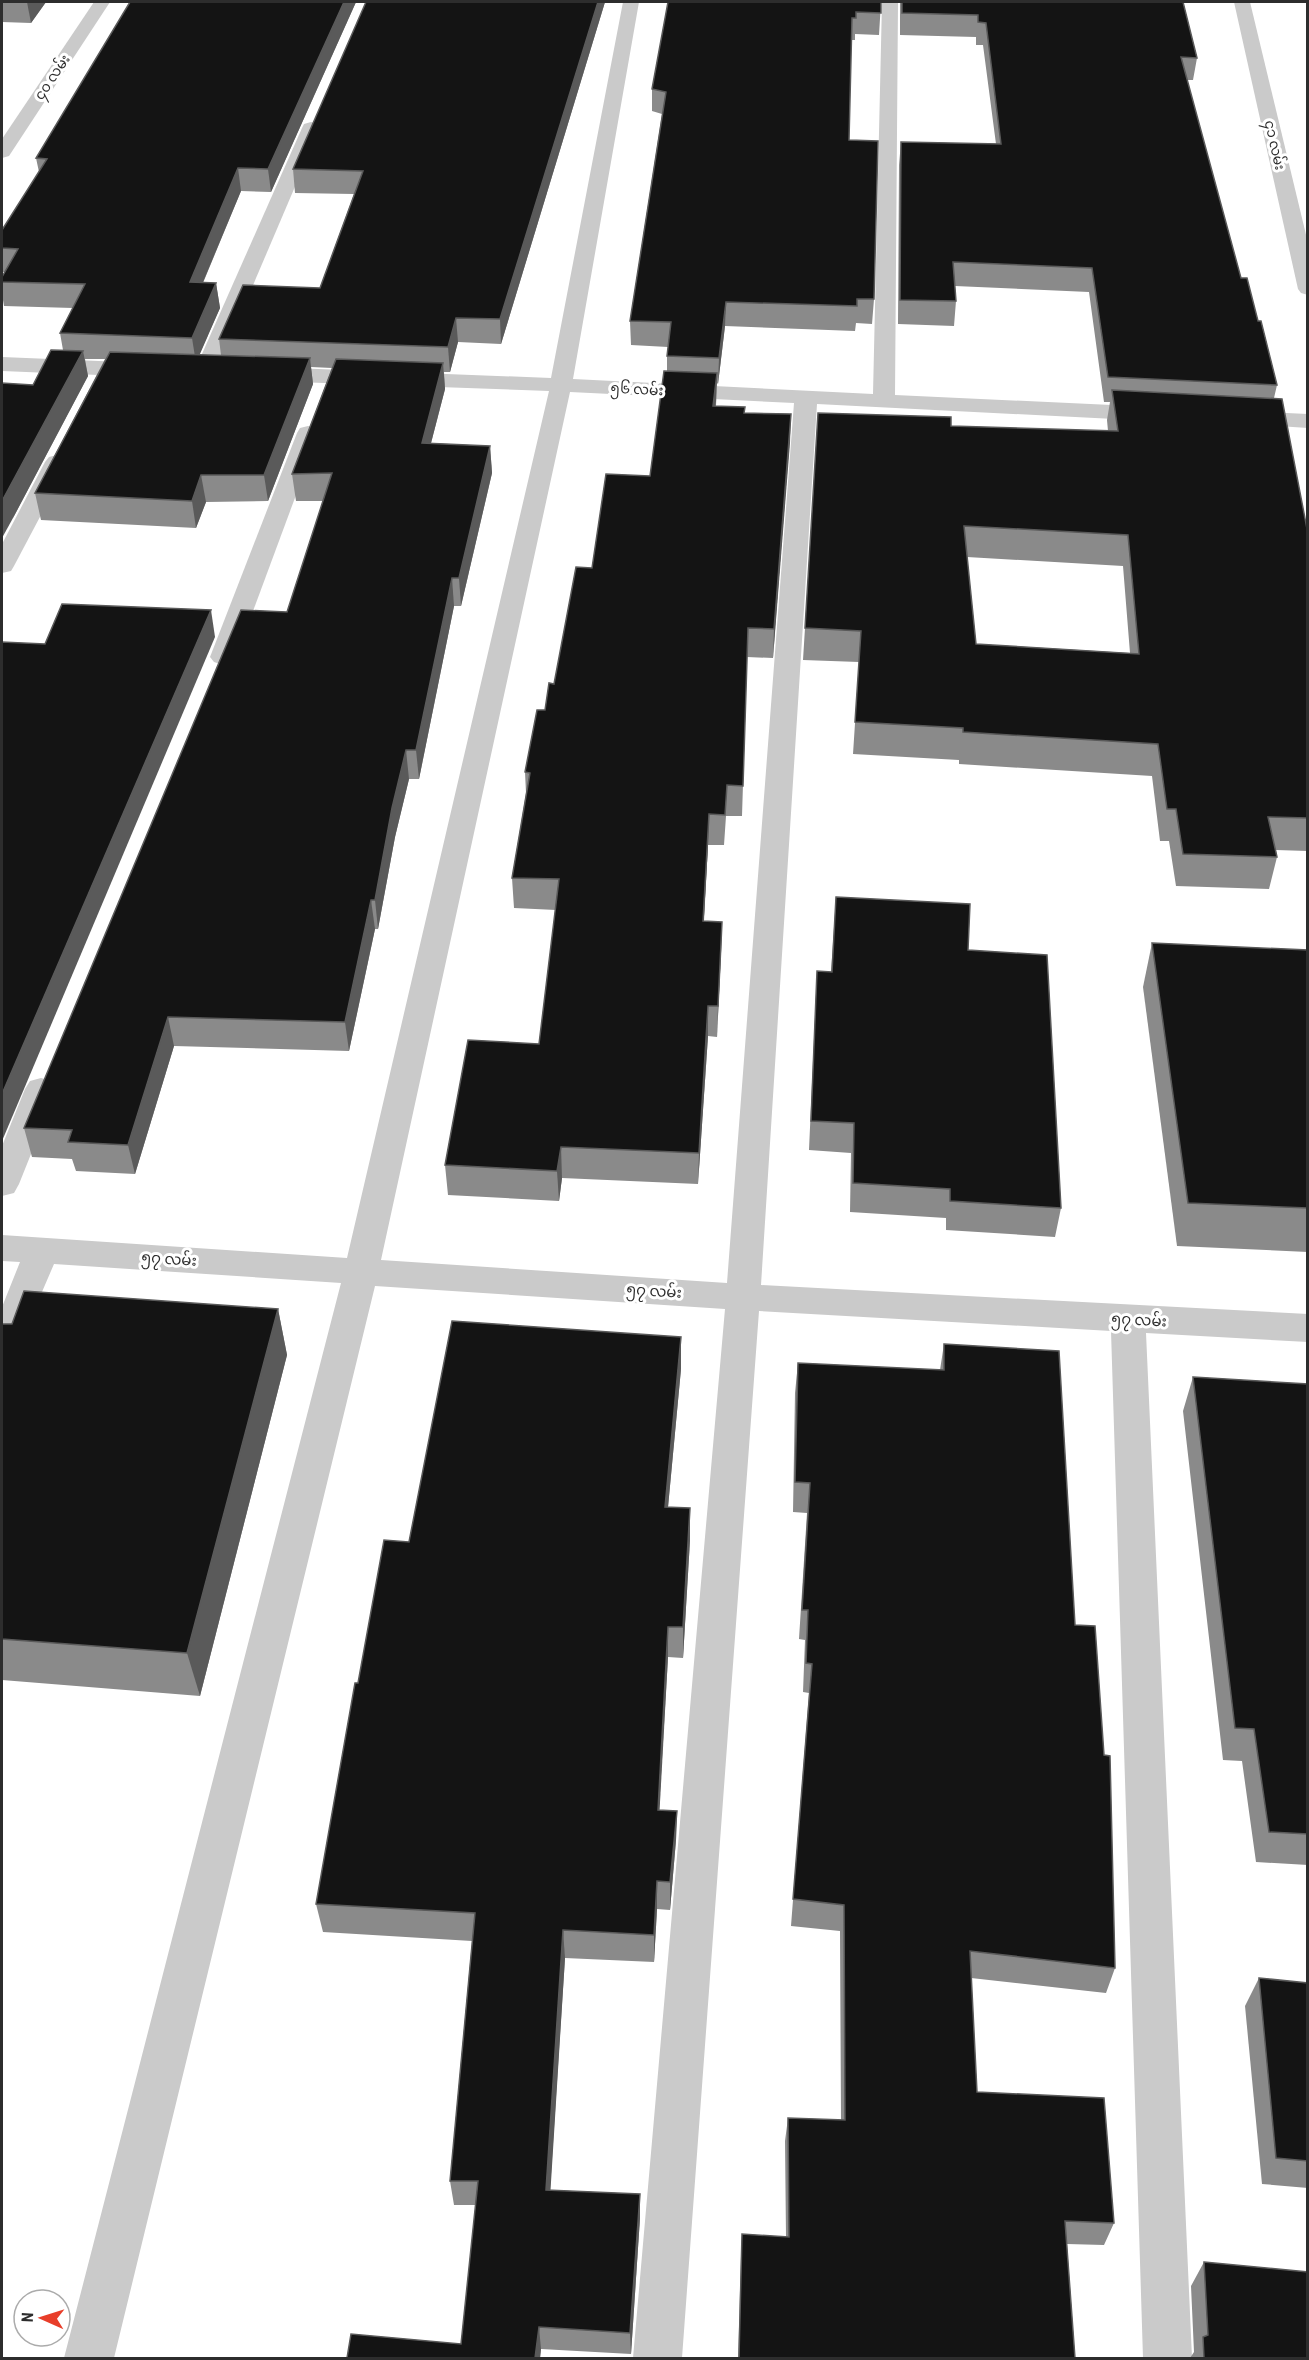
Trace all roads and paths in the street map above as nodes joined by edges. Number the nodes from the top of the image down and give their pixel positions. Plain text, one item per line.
1 (102, 2) edge
2 (631, 2) edge
3 (890, 2) edge
4 (1242, 2) edge
5 (318, 110) edge
6 (2, 152) edge
7 (1308, 289) edge
8 (2, 364) edge
9 (106, 368) junction
10 (187, 371) junction
11 (228, 372) edge
12 (250, 373) edge
13 (561, 385) junction
14 (95, 389) edge
15 (322, 395) junction
16 (806, 398) junction
17 (884, 402) junction
18 (1178, 415) edge
19 (1225, 417) edge
20 (1308, 421) edge
21 (68, 441) edge
22 (2, 566) edge
23 (215, 676) edge
24 (52, 1063) edge
25 (2, 1184) edge
26 (2, 1248) edge
27 (42, 1251) junction
28 (361, 1271) junction
29 (743, 1297) junction
30 (1128, 1319) junction
31 (1308, 1328) edge
32 (2, 1347) edge
33 (89, 2358) edge
34 (657, 2358) edge
35 (1168, 2358) edge

1 - 6 street, ၄၀ လမ်း
2 - 13 street
3 - 17 street
4 - 7 street, ၄၁ လမ်း
5 - 10 street
8 - 9 street
9 - 10 street
9 - 14 street
10 - 11 street
12 - 15 street, ၅၆ လမ်း
13 - 15 street, ၅၆ လမ်း
13 - 16 street, ၅၆ လမ်း
13 - 28 street
15 - 23 street
16 - 17 street, ၅၆ လမ်း
16 - 29 street
17 - 18 street, ၅၆ လမ်း
19 - 20 street
21 - 22 street
24 - 25 street
26 - 27 street, ၅၇ လမ်း
27 - 28 street, ၅၇ လမ်း
27 - 32 street
28 - 29 street, ၅၇ လမ်း
28 - 33 street
29 - 30 street, ၅၇ လမ်း
29 - 34 street
30 - 31 street, ၅၇ လမ်း
30 - 35 street

